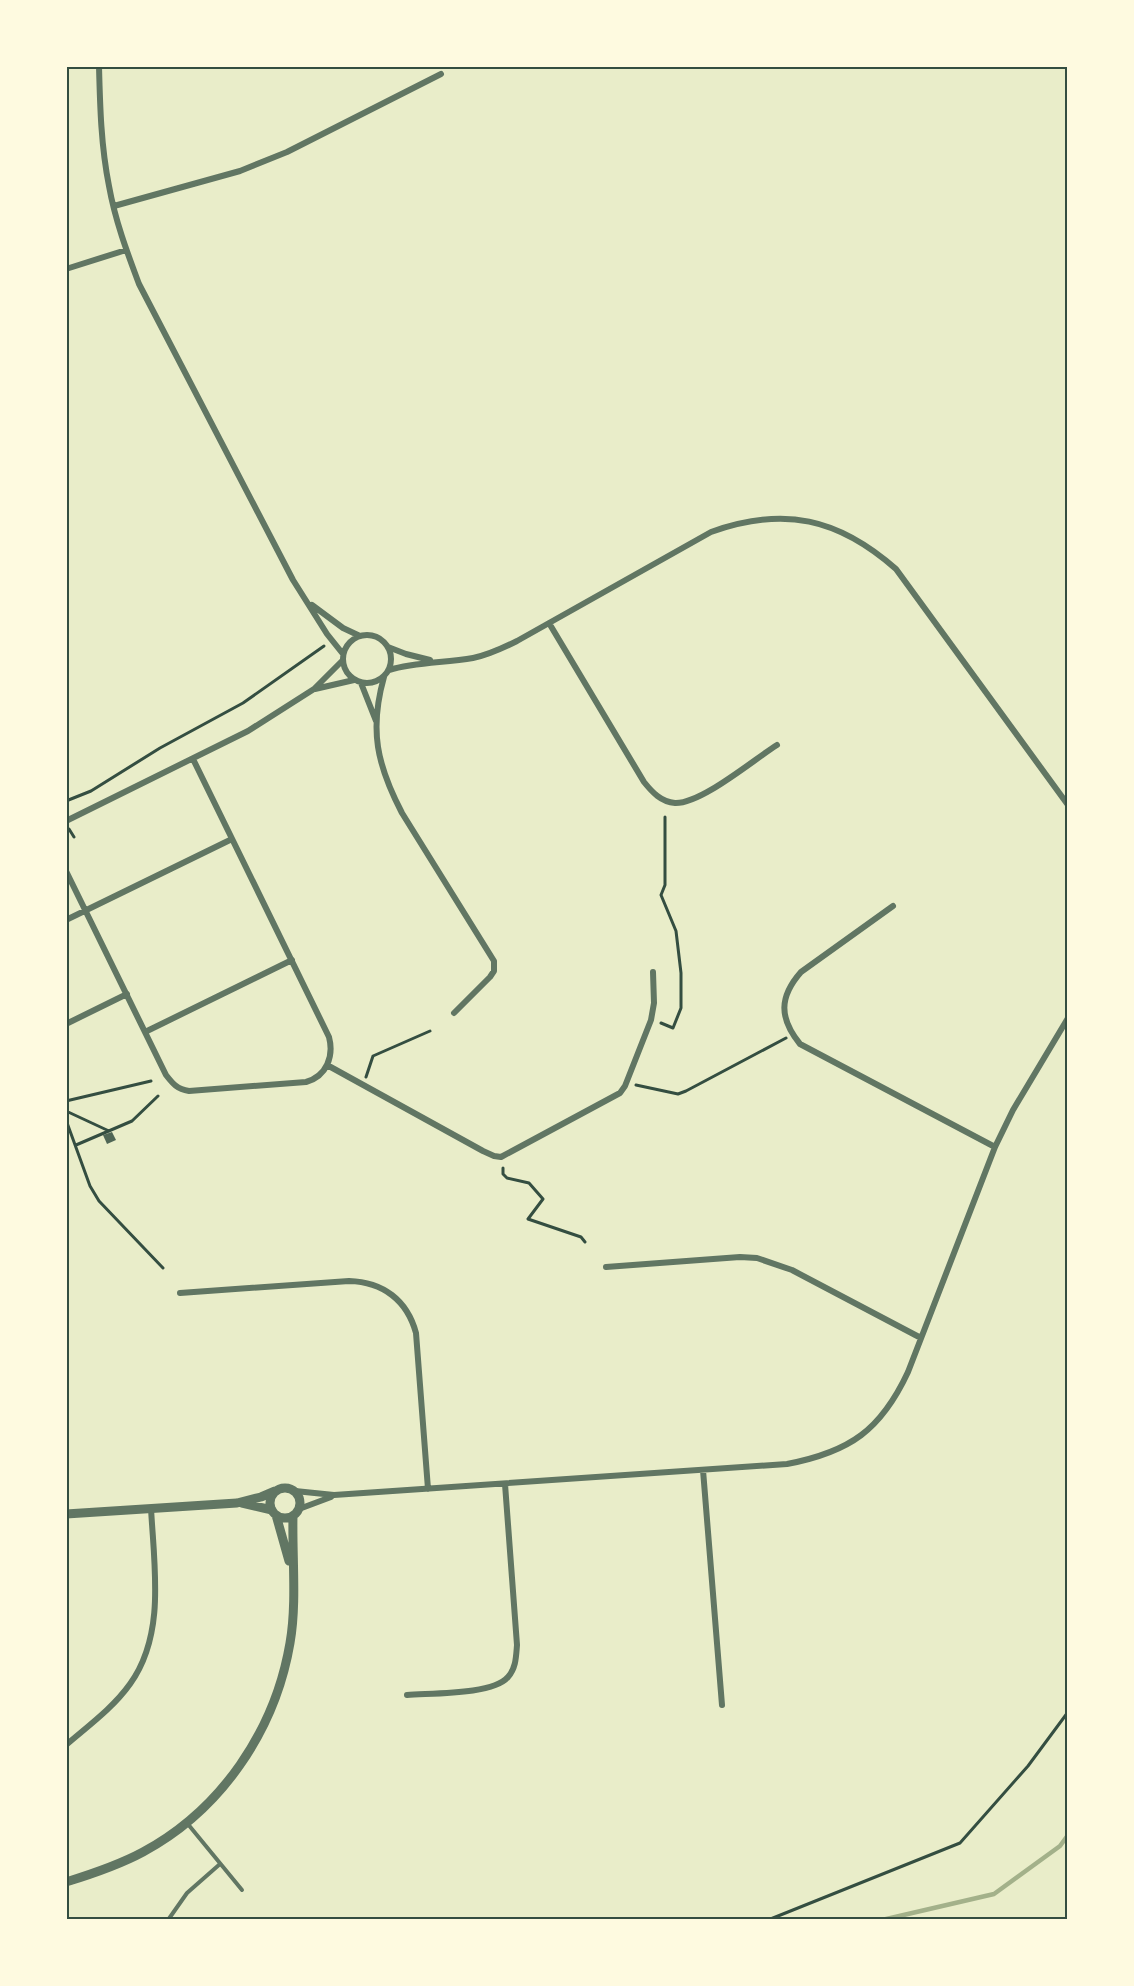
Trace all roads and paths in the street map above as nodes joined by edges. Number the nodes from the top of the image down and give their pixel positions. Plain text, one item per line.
1 (99, 66) edge
2 (441, 74) dead end
3 (114, 206) junction
4 (126, 250) junction
5 (66, 270) edge
6 (309, 602) junction
7 (549, 623) junction
8 (360, 636) junction
9 (332, 640) junction
10 (388, 647) junction
11 (343, 657) junction
12 (437, 662) junction
13 (389, 670) junction
14 (384, 677) junction
15 (354, 680) junction
16 (361, 683) junction
17 (315, 689) junction
18 (376, 722) junction
19 (777, 745) dead end
20 (193, 759) junction
21 (66, 801) edge
22 (1068, 805) edge
23 (665, 817) dead end
24 (66, 821) edge
25 (232, 839) junction
26 (66, 871) edge
27 (893, 906) dead end
28 (86, 910) junction
29 (66, 920) edge
30 (292, 960) junction
31 (653, 972) dead end
32 (127, 994) junction
33 (454, 1013) dead end
34 (1068, 1018) edge
35 (651, 1020) junction
36 (66, 1024) edge
37 (430, 1031) dead end
38 (145, 1032) junction
39 (792, 1035) junction
40 (327, 1065) junction
41 (151, 1081) dead end
42 (363, 1084) junction
43 (625, 1086) junction
44 (158, 1096) dead end
45 (66, 1101) edge
46 (66, 1111) edge
47 (66, 1119) edge
48 (109, 1131) junction
49 (76, 1145) junction
50 (995, 1147) junction
51 (501, 1157) junction
52 (585, 1242) dead end
53 (606, 1267) dead end
54 (163, 1268) dead end
55 (180, 1293) dead end
56 (921, 1338) junction
57 (703, 1470) junction
58 (505, 1484) junction
59 (428, 1489) junction
60 (275, 1491) junction
61 (295, 1491) junction
62 (334, 1495) junction
63 (237, 1503) junction
64 (151, 1508) junction
65 (274, 1512) junction
66 (296, 1512) junction
67 (66, 1514) edge
68 (292, 1572) junction
69 (407, 1695) dead end
70 (722, 1705) dead end
71 (1068, 1712) edge
72 (66, 1745) edge
73 (187, 1823) junction
74 (220, 1864) junction
75 (66, 1882) edge
76 (242, 1890) dead end
77 (168, 1920) edge
78 (768, 1920) edge

1 - 3 street
2 - 3 street
3 - 4 street
4 - 5 street
4 - 6 street
6 - 8 street
6 - 9 street
7 - 12 street
7 - 19 street
7 - 22 street
8 - 10 street
8 - 11 street
9 - 11 street
9 - 21 path
10 - 12 street
10 - 13 street
11 - 15 street
11 - 17 street
12 - 13 street
13 - 14 street
14 - 16 street
14 - 18 street
15 - 16 street
15 - 17 street
16 - 18 street
17 - 20 street
18 - 33 street
20 - 24 street
20 - 25 street
23 - 35 path
25 - 28 street
25 - 30 street
26 - 28 street
27 - 39 street
28 - 29 street
28 - 32 street
30 - 38 street
30 - 40 street
31 - 35 street
32 - 36 street
32 - 38 street
34 - 50 street
35 - 43 street
37 - 42 path
38 - 40 street
39 - 43 path
39 - 50 street
40 - 42 street
41 - 45 path
42 - 51 street
43 - 51 street
44 - 48 path
46 - 48 path
47 - 49 path
48 - 49 path
49 - 54 path
50 - 56 street
51 - 52 path
53 - 56 street
55 - 59 street
56 - 57 street
57 - 58 street
57 - 70 street
58 - 59 street
58 - 69 street
59 - 62 street
60 - 61 street
60 - 63 street
60 - 65 street
61 - 62 street
61 - 66 street
62 - 66 street
63 - 64 street
63 - 65 street
64 - 67 street
64 - 72 street
65 - 66 street
65 - 68 street
66 - 68 street
68 - 73 street
71 - 78 path
73 - 74 lane
73 - 75 street
74 - 76 lane
74 - 77 lane

